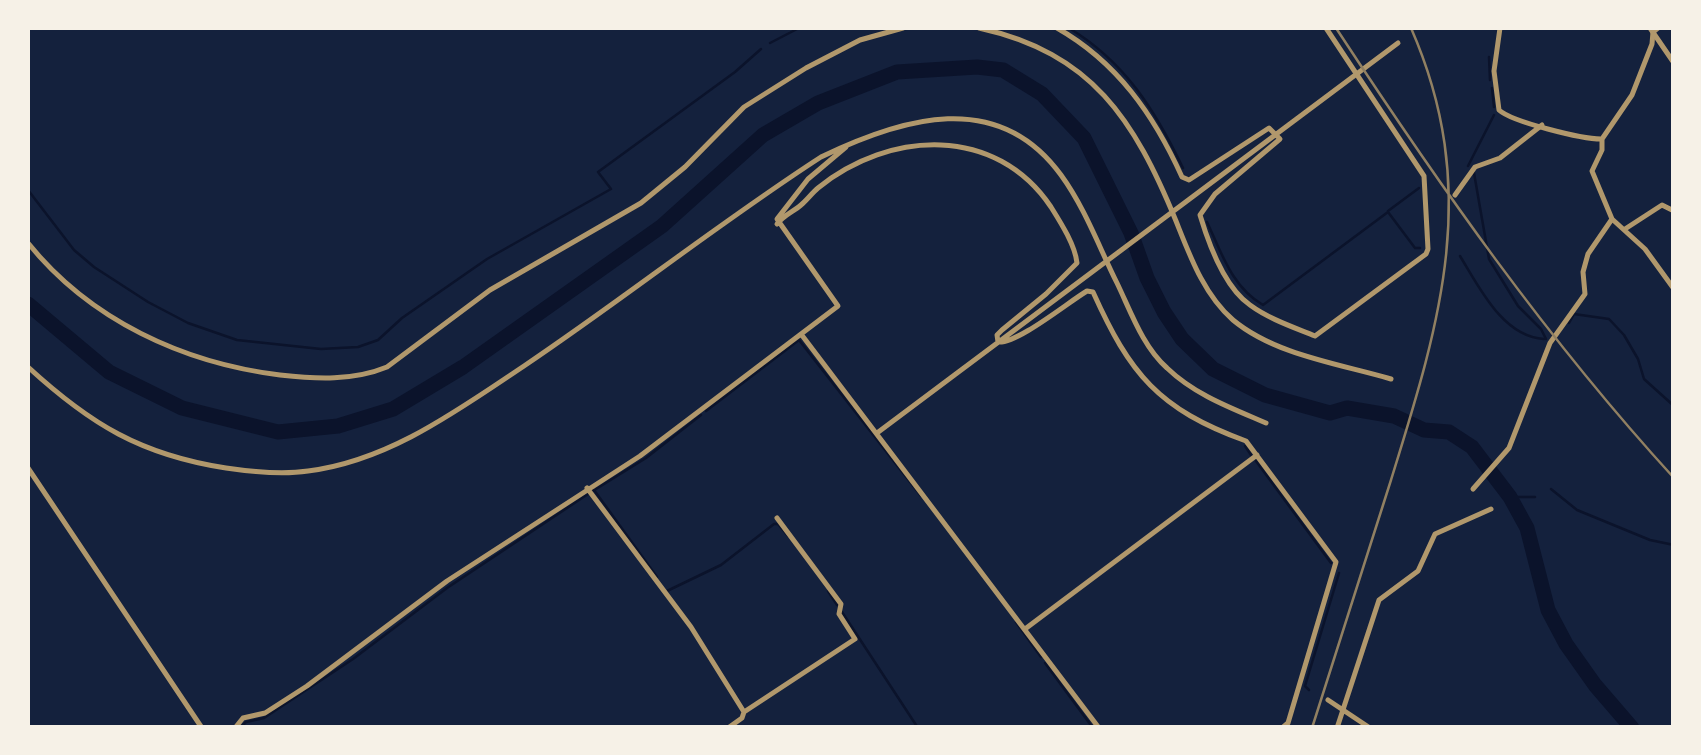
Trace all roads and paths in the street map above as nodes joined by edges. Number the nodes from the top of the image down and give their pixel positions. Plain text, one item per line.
1 (903, 28) edge
2 (979, 28) edge
3 (1057, 28) edge
4 (1326, 28) edge
5 (1500, 28) edge
6 (1654, 29) edge
7 (1398, 43) dead end
8 (1674, 63) edge
9 (1356, 74) junction
10 (1542, 125) junction
11 (1277, 133) junction
12 (1602, 139) junction
13 (852, 142) junction
14 (1455, 195) dead end
15 (1434, 200) dead end
16 (1426, 204) junction
17 (1674, 210) edge
18 (1170, 213) junction
19 (1612, 218) junction
20 (777, 224) junction
21 (1625, 229) junction
22 (28, 243) edge
23 (1108, 259) junction
24 (1674, 289) edge
25 (801, 334) junction
26 (998, 342) junction
27 (28, 367) edge
28 (1391, 379) dead end
29 (1266, 423) dead end
30 (877, 433) junction
31 (1257, 455) junction
32 (28, 468) edge
33 (587, 488) junction
34 (1474, 488) dead end
35 (1491, 509) dead end
36 (777, 518) dead end
37 (1025, 629) junction
38 (1300, 688) junction
39 (1310, 692) dead end
40 (1328, 700) dead end
41 (1343, 708) junction
42 (744, 712) junction
43 (202, 728) edge
44 (235, 728) edge
45 (728, 728) edge
46 (1099, 728) edge
47 (1282, 728) edge
48 (1337, 728) edge
49 (1370, 728) edge

1 - 22 street
2 - 18 street
3 - 11 street
4 - 9 street
5 - 10 street
6 - 8 street
6 - 12 street
7 - 9 street
9 - 11 street
9 - 16 street
10 - 12 street
10 - 14 street
11 - 16 street
11 - 18 street
12 - 19 street
13 - 20 street
13 - 23 street
13 - 27 street
15 - 16 street
17 - 21 street
18 - 23 street
18 - 28 street
19 - 21 street
19 - 34 street
20 - 25 street
20 - 26 street
21 - 24 street
23 - 26 street
23 - 29 street
25 - 30 street
25 - 33 street
26 - 30 street
26 - 31 street
30 - 37 street
31 - 37 street
31 - 38 street
32 - 43 street
33 - 42 street
33 - 44 street
35 - 41 street
36 - 42 street
37 - 46 street
38 - 39 street
38 - 47 street
40 - 41 street
41 - 48 street
41 - 49 street
42 - 45 street

